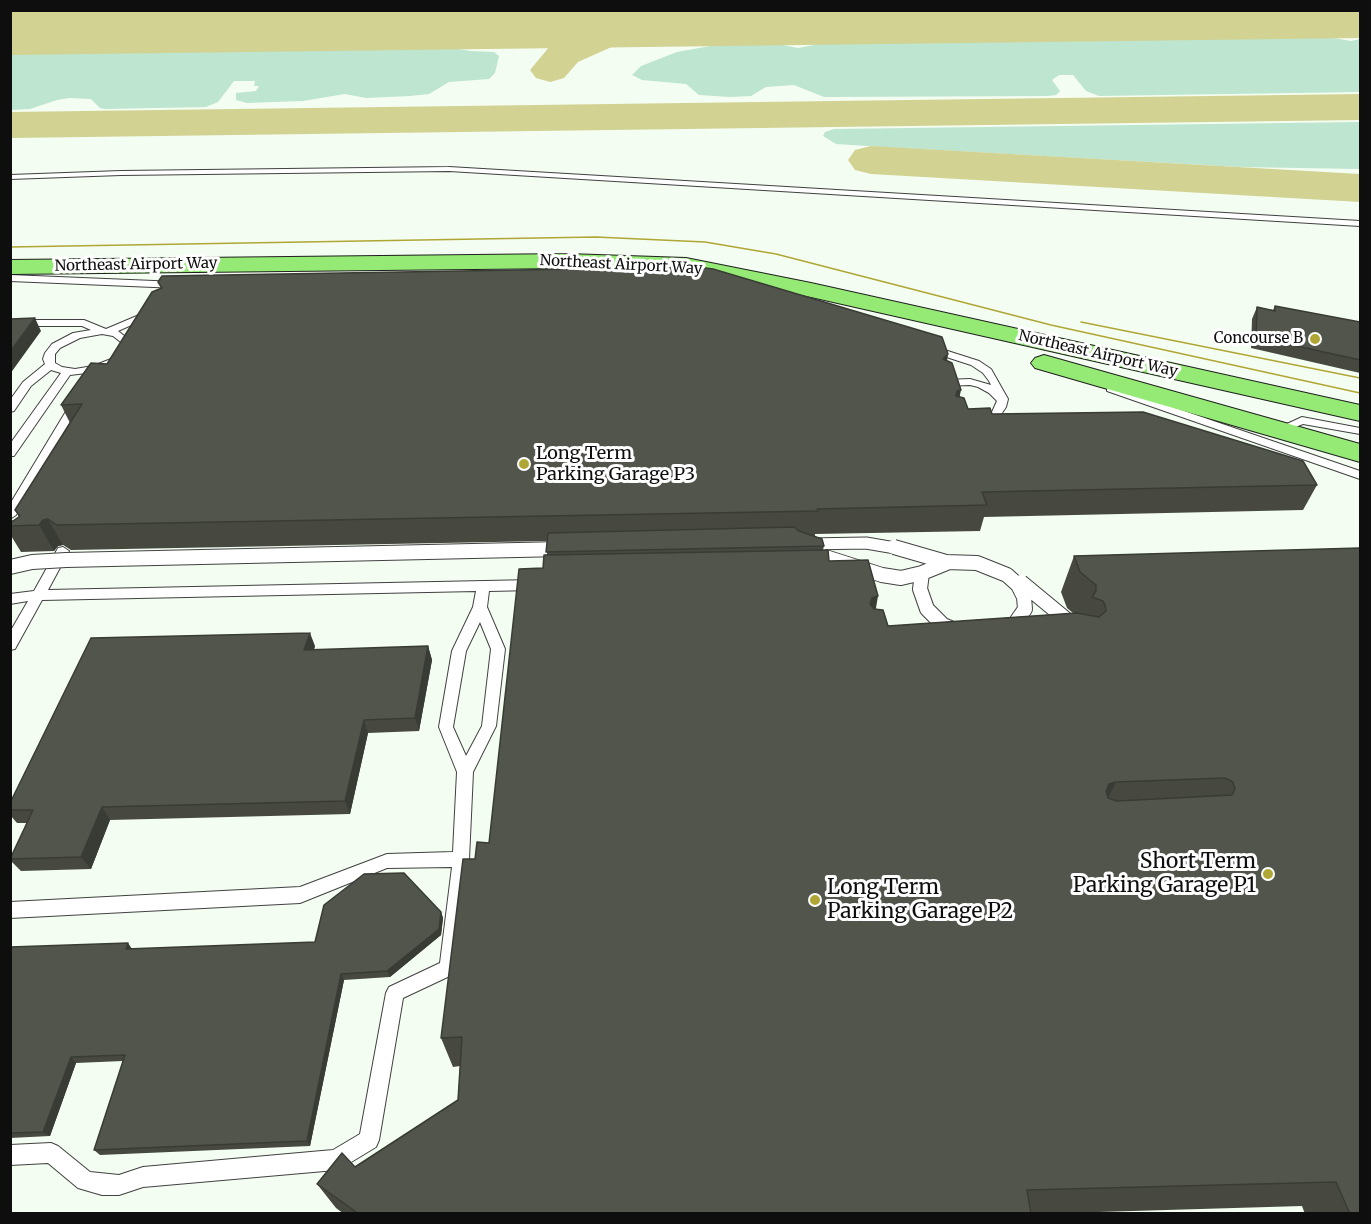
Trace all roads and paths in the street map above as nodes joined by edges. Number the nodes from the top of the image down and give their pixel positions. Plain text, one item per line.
1 (10, 177) edge
2 (1360, 224) edge
3 (10, 267) edge
4 (10, 278) edge
5 (190, 286) edge
6 (165, 310) edge
7 (892, 310) junction
8 (10, 323) edge
9 (104, 331) junction
10 (923, 346) edge
11 (1045, 364) junction
12 (50, 365) junction
13 (104, 366) junction
14 (67, 372) junction
15 (93, 381) edge
16 (945, 383) edge
17 (84, 391) edge
18 (10, 409) edge
19 (1360, 413) edge
20 (1280, 430) junction
21 (1360, 431) edge
22 (10, 453) edge
23 (1353, 462) edge
24 (1360, 475) edge
25 (1360, 485) edge
26 (15, 503) edge
27 (10, 515) edge
28 (575, 549) edge
29 (63, 551) edge
30 (10, 567) edge
31 (922, 573) junction
32 (542, 585) edge
33 (483, 586) junction
34 (38, 595) junction
35 (10, 599) edge
36 (480, 608) junction
37 (1073, 625) edge
38 (10, 645) edge
39 (465, 772) junction
40 (461, 859) junction
41 (10, 910) edge
42 (10, 1155) edge

1 - 2 lane
3 - 7 main road, Northeast Airport Way
4 - 5 lane
6 - 9 lane
7 - 11 main road
7 - 19 main road, Northeast Airport Way
8 - 9 lane
9 - 12 lane
9 - 13 lane
10 - 16 lane
11 - 20 main road
11 - 23 lane
12 - 14 lane
12 - 18 lane
13 - 14 lane
13 - 15 lane
14 - 22 lane
17 - 26 lane
20 - 21 lane
20 - 23 main road
23 - 24 lane
23 - 25 lane
26 - 27 lane
28 - 30 lane, bridge
29 - 34 lane
31 - 31 lane, bridge
31 - 37 lane, bridge
32 - 33 lane
33 - 34 lane
33 - 36 lane
34 - 35 lane
34 - 38 lane
36 - 39 lane
36 - 39 lane
39 - 40 lane
40 - 41 lane
40 - 42 lane

